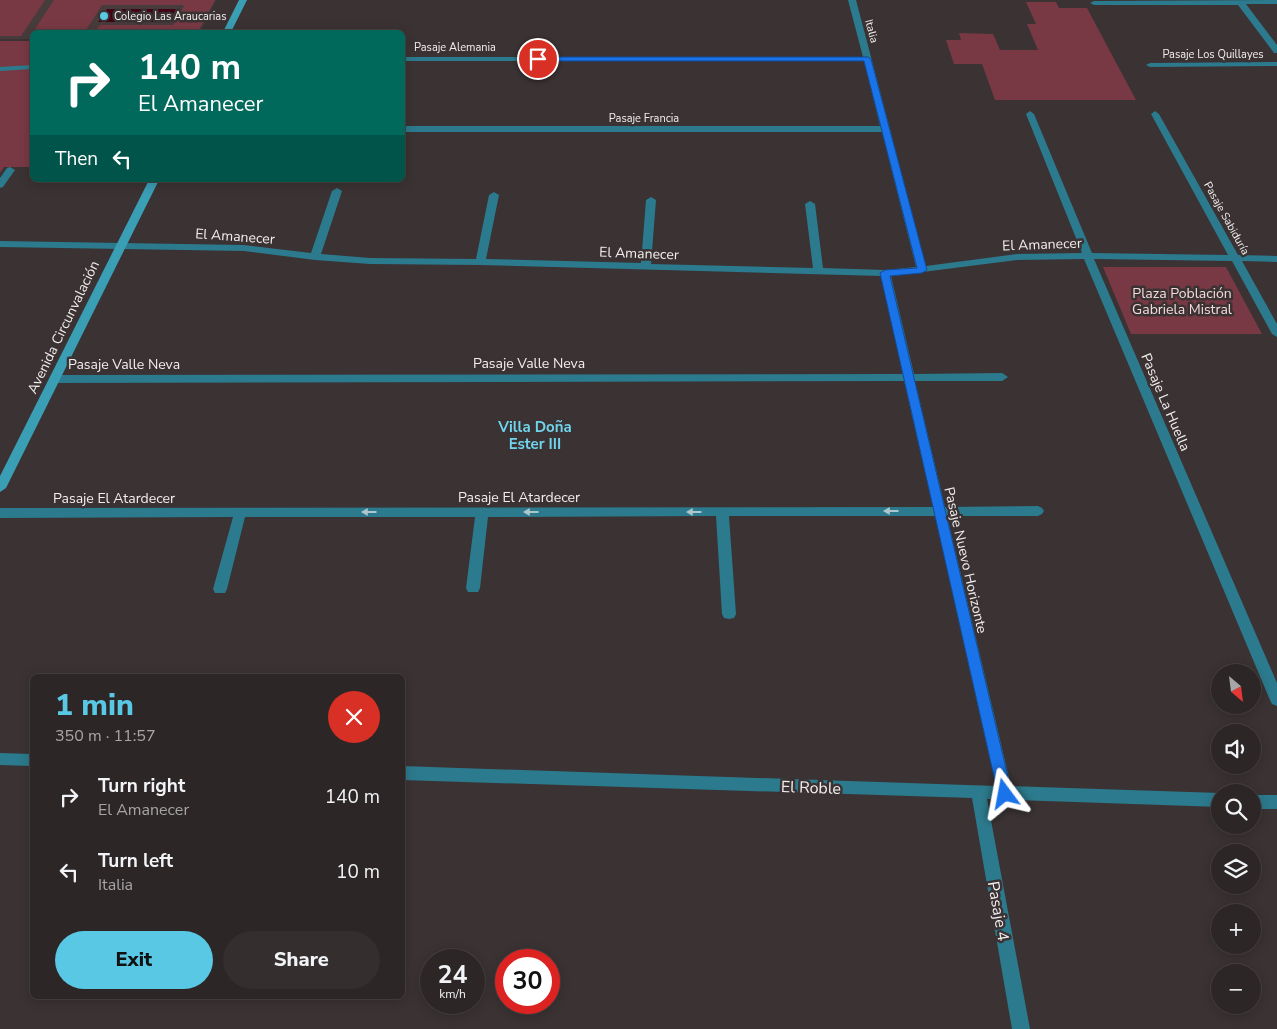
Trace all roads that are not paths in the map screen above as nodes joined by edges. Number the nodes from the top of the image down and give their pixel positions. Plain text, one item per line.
1 (243, 0) edge
2 (852, 0) edge
3 (1240, 1) edge
4 (1277, 2) edge
5 (1094, 3) dead end
6 (228, 30) edge
7 (1277, 51) edge
8 (405, 59) edge
9 (868, 59) junction
10 (1277, 64) edge
11 (1150, 65) dead end
12 (30, 67) edge
13 (0, 69) edge
14 (1030, 114) dead end
15 (1155, 114) dead end
16 (405, 128) edge
17 (886, 129) junction
18 (10, 170) dead end
19 (153, 182) edge
20 (0, 185) edge
21 (337, 191) dead end
22 (494, 195) dead end
23 (651, 200) dead end
24 (810, 204) dead end
25 (0, 244) edge
26 (120, 245) junction
27 (1088, 256) junction
28 (315, 257) junction
29 (1235, 259) junction
30 (1277, 259) edge
31 (480, 262) junction
32 (646, 267) junction
33 (922, 270) junction
34 (818, 272) junction
35 (885, 273) junction
36 (1277, 334) edge
37 (909, 377) junction
38 (1002, 377) dead end
39 (55, 379) junction
40 (0, 488) edge
41 (940, 511) junction
42 (1038, 511) dead end
43 (482, 512) junction
44 (722, 512) junction
45 (0, 513) edge
46 (240, 513) junction
47 (473, 588) dead end
48 (220, 589) dead end
49 (729, 614) dead end
50 (1277, 700) edge
51 (0, 759) edge
52 (30, 760) edge
53 (405, 772) edge
54 (978, 792) junction
55 (1005, 794) junction
56 (1211, 800) edge
57 (1261, 802) edge
58 (1277, 802) edge
59 (1021, 1029) edge

1 - 6 street
2 - 9 street, Italia
3 - 4 street
3 - 5 street
3 - 7 street
8 - 9 street, Pasaje Alemania
9 - 17 street, Italia
10 - 11 street, Pasaje Los Quillayes
12 - 13 street
14 - 27 street, Pasaje La Huella
15 - 29 street, Pasaje Sabiduría
16 - 17 street, Pasaje Francia
17 - 33 street, Italia
18 - 20 street
19 - 26 street, Avenida Circunvalación
21 - 28 street
22 - 31 street
23 - 32 street
24 - 34 street
25 - 26 street, El Amanecer
26 - 28 street, El Amanecer
26 - 39 street, Avenida Circunvalación
27 - 29 street, El Amanecer
27 - 33 street, El Amanecer
27 - 50 street, Pasaje La Huella
28 - 31 street, El Amanecer
29 - 30 street, El Amanecer
29 - 36 street, Pasaje Sabiduría
31 - 32 street, El Amanecer
32 - 34 street, El Amanecer
33 - 35 street, El Amanecer
34 - 35 street, El Amanecer
35 - 37 street, Pasaje Nuevo Horizonte
37 - 38 street, Pasaje Valle Neva
37 - 39 street, Pasaje Valle Neva
37 - 41 street, Pasaje Nuevo Horizonte
39 - 40 street, Avenida Circunvalación
41 - 42 street, Pasaje El Atardecer
41 -> 44 street, Pasaje El Atardecer
41 - 55 street, Pasaje Nuevo Horizonte
44 -> 43 street, Pasaje El Atardecer
43 -> 46 street, Pasaje El Atardecer
43 - 47 street
44 - 49 street
45 - 46 street, Pasaje El Atardecer
46 - 48 street
51 - 52 street
53 - 54 street, El Roble
54 - 55 street, El Roble
54 - 59 street, Pasaje 4
55 - 56 street, El Roble
57 - 58 street

